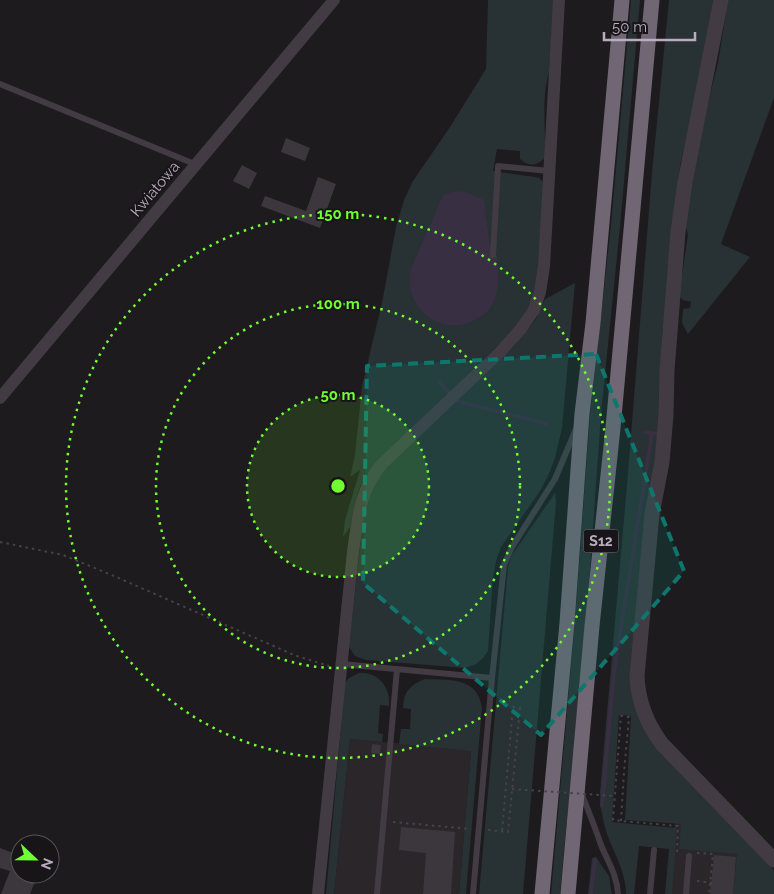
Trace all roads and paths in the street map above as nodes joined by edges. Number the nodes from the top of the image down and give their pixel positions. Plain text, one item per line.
1 (334, 0) edge
2 (559, 0) edge
3 (622, 0) edge
4 (652, 0) edge
5 (721, 0) edge
6 (0, 84) edge
7 (197, 164) junction
8 (549, 171) junction
9 (493, 255) dead end
10 (0, 398) edge
11 (582, 414) junction
12 (0, 542) edge
13 (342, 667) junction
14 (397, 669) junction
15 (492, 678) junction
16 (578, 784) junction
17 (512, 789) junction
18 (614, 796) junction
19 (383, 821) junction
20 (621, 821) junction
21 (479, 830) junction
22 (502, 832) junction
23 (654, 850) dead end
24 (688, 853) junction
25 (774, 860) edge
26 (695, 881) dead end
27 (711, 883) junction
28 (318, 894) edge
29 (377, 894) edge
30 (473, 894) edge
31 (542, 894) edge
32 (568, 894) edge
33 (618, 894) edge
34 (650, 894) edge
35 (686, 894) edge
36 (709, 894) edge

1 - 7 street, Kwiatowa
2 - 8 street
3 - 11 highway, S12
4 - 16 highway, S12
5 - 25 street
6 - 7 lane
7 - 10 street, Kwiatowa
8 - 9 lane
8 - 13 street
11 - 15 lane
11 - 31 highway, S12
12 - 13 path
13 - 14 lane
13 - 28 street
14 - 15 lane
14 - 19 lane
15 - 21 lane
16 - 32 highway, S12
16 - 33 lane
17 - 18 path, bridge
17 - 22 path
17 - 22 path
18 - 20 path
18 - 20 path
19 - 21 path
19 - 29 lane
20 - 24 path
21 - 22 path
21 - 30 lane
23 - 34 lane
24 - 27 path
24 - 35 lane
26 - 27 path
27 - 36 path

